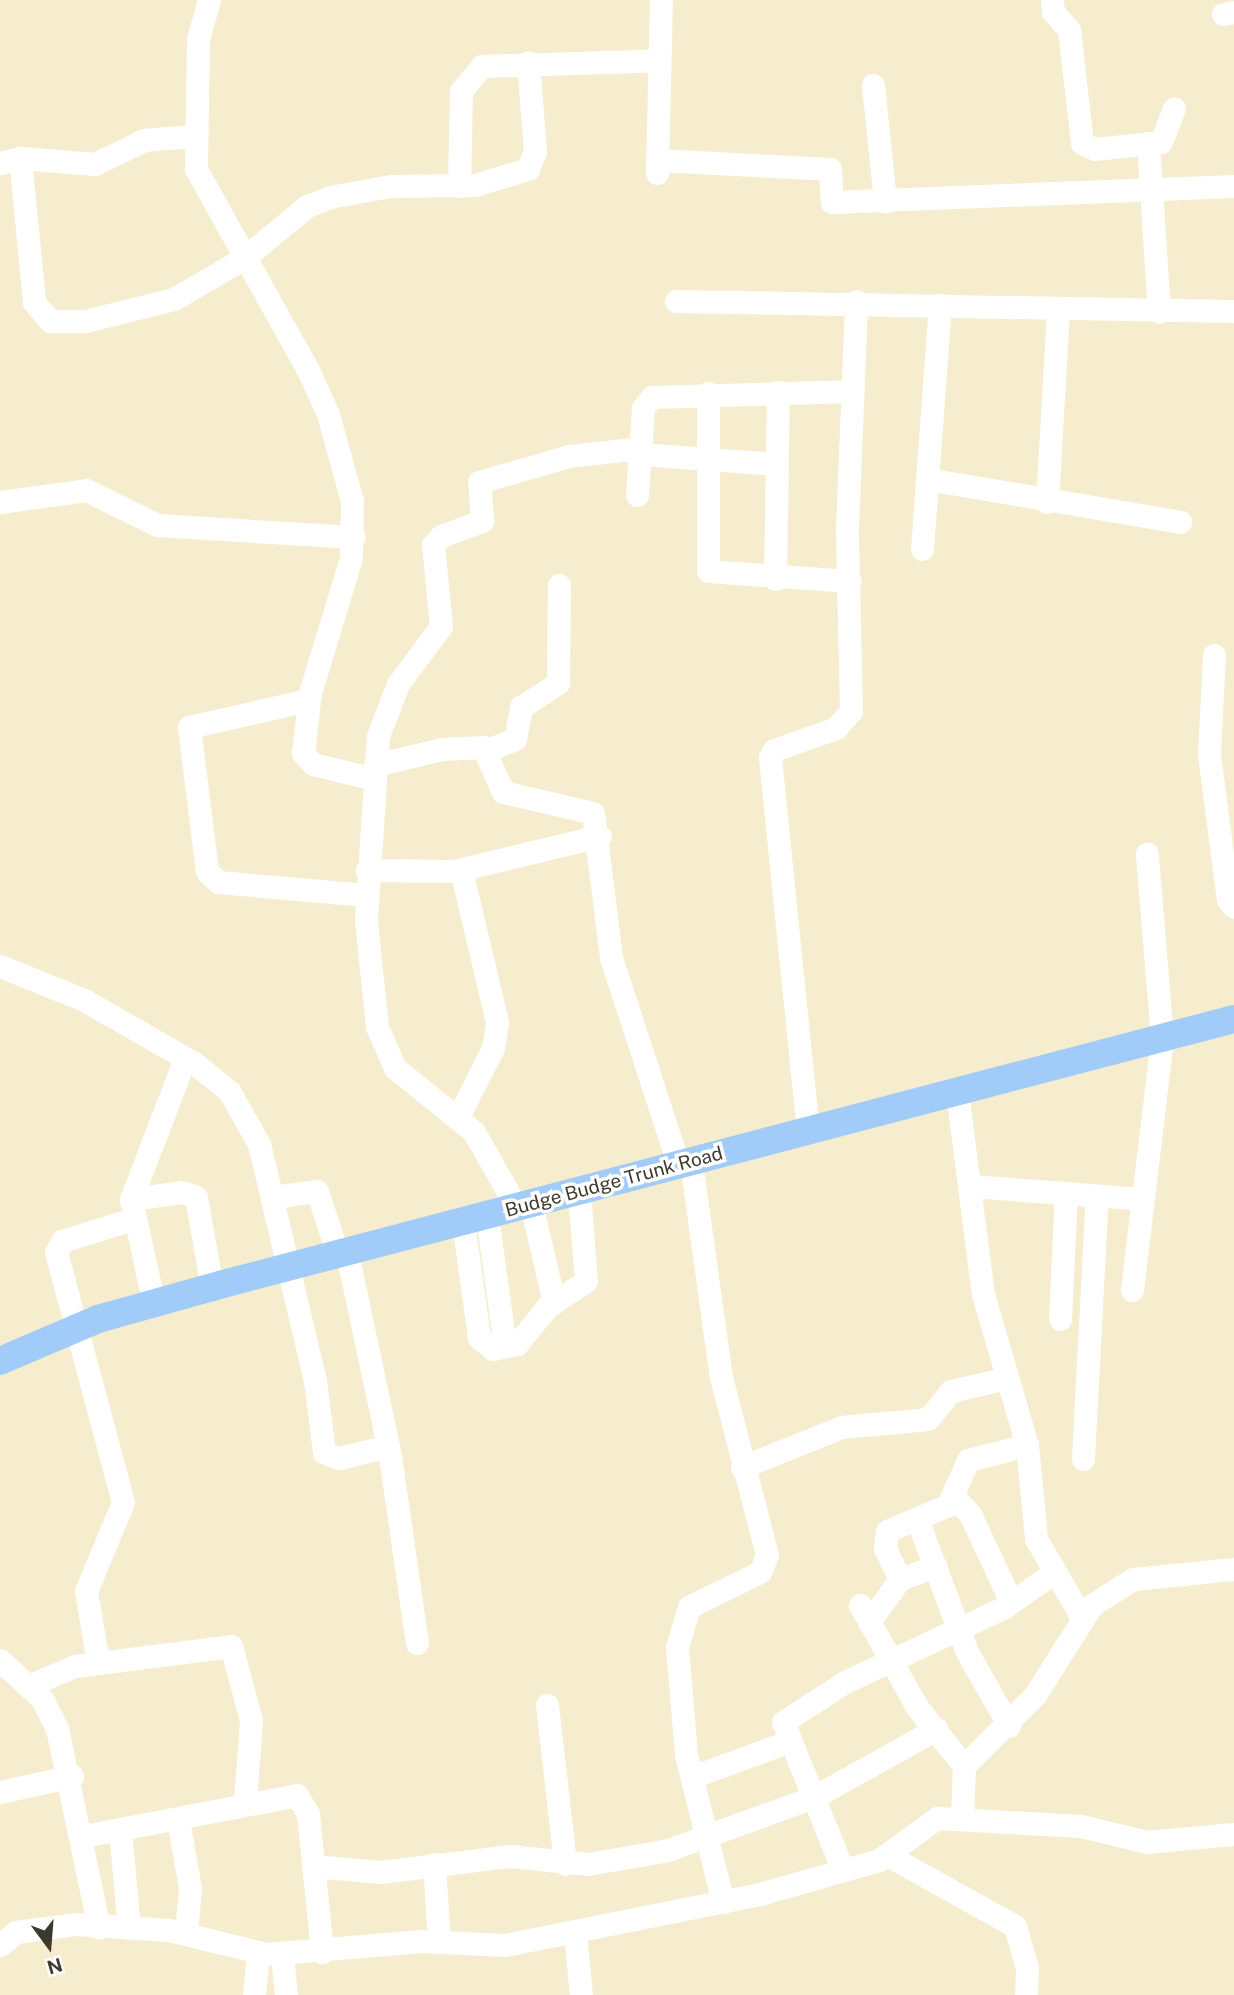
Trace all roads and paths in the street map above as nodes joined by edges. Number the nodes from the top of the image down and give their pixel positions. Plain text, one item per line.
1 (209, 0) edge
2 (661, 0) edge
3 (1052, 0) edge
4 (659, 60) junction
5 (528, 62) junction
6 (873, 85) dead end
7 (1174, 108) dead end
8 (192, 136) junction
9 (1148, 143) junction
10 (10, 160) edge
11 (459, 186) junction
12 (1234, 186) edge
13 (1151, 192) junction
14 (885, 201) junction
15 (244, 258) junction
16 (676, 300) dead end
17 (856, 301) junction
18 (940, 304) junction
19 (1058, 310) junction
20 (1234, 311) edge
21 (1159, 312) junction
22 (853, 391) junction
23 (778, 392) junction
24 (708, 393) junction
25 (640, 451) junction
26 (706, 459) junction
27 (777, 464) junction
28 (927, 479) junction
29 (637, 495) dead end
30 (0, 502) edge
31 (1047, 502) junction
32 (1180, 522) dead end
33 (354, 537) junction
34 (922, 549) dead end
35 (775, 579) junction
36 (850, 581) junction
37 (559, 585) dead end
38 (1214, 654) dead end
39 (308, 700) junction
40 (487, 750) junction
41 (374, 772) junction
42 (600, 836) junction
43 (1147, 854) dead end
44 (367, 870) junction
45 (461, 870) junction
46 (366, 895) junction
47 (1234, 906) edge
48 (0, 966) edge
49 (1234, 1019) edge
50 (1161, 1038) junction
51 (185, 1058) junction
52 (957, 1092) junction
53 (458, 1117) junction
54 (808, 1132) junction
55 (685, 1164) junction
56 (971, 1186) junction
57 (579, 1192) junction
58 (1066, 1194) junction
59 (1097, 1196) junction
60 (272, 1197) junction
61 (1143, 1199) junction
62 (524, 1206) junction
63 (132, 1209) junction
64 (475, 1219) junction
65 (342, 1254) junction
66 (289, 1268) junction
67 (212, 1288) junction
68 (1132, 1290) dead end
69 (554, 1302) junction
70 (154, 1304) junction
71 (1060, 1319) dead end
72 (77, 1327) junction
73 (0, 1362) edge
74 (1007, 1378) junction
75 (1027, 1445) junction
76 (388, 1446) junction
77 (1083, 1459) dead end
78 (742, 1467) junction
79 (955, 1498) junction
80 (917, 1519) junction
81 (936, 1566) junction
82 (1234, 1569) edge
83 (1053, 1573) junction
84 (900, 1579) junction
85 (1011, 1602) junction
86 (1081, 1616) junction
87 (961, 1630) junction
88 (417, 1643) dead end
89 (0, 1660) edge
90 (98, 1662) junction
91 (892, 1665) junction
92 (27, 1686) junction
93 (547, 1704) dead end
94 (1009, 1726) junction
95 (936, 1729) junction
96 (790, 1741) junction
97 (964, 1766) junction
98 (72, 1776) junction
99 (692, 1777) junction
100 (0, 1792) edge
101 (814, 1797) junction
102 (245, 1802) junction
103 (961, 1816) junction
104 (178, 1820) junction
105 (120, 1830) junction
106 (1234, 1834) edge
107 (83, 1836) junction
108 (707, 1840) junction
109 (889, 1856) junction
110 (434, 1864) junction
111 (565, 1864) junction
112 (313, 1866) junction
113 (842, 1868) junction
114 (723, 1902) junction
115 (99, 1928) junction
116 (129, 1928) junction
117 (575, 1931) junction
118 (187, 1933) junction
119 (439, 1942) junction
120 (0, 1945) edge
121 (258, 1952) junction
122 (322, 1952) junction
123 (282, 1955) junction
124 (254, 1995) edge
125 (286, 1995) edge
126 (581, 1995) edge
127 (1026, 1995) edge

1 - 8 street
2 - 4 street
3 - 9 street
4 - 5 street
4 - 14 street
5 - 11 street
5 - 11 street
6 - 14 street
7 - 9 street
8 - 10 street
8 - 15 street
9 - 13 street
10 - 15 street
11 - 15 street
12 - 13 street
13 - 14 street
13 - 21 street
15 - 33 street
16 - 17 street
17 - 18 street
17 - 22 street
18 - 19 street
18 - 28 street
19 - 21 street
19 - 31 street
20 - 21 street
22 - 23 street
22 - 36 street
23 - 24 street
23 - 27 street
24 - 25 street
24 - 26 street
25 - 26 street
25 - 29 street
25 - 41 street
26 - 27 street
26 - 35 street
27 - 35 street
28 - 31 street
28 - 34 street
30 - 33 street
31 - 32 street
33 - 39 street
35 - 36 street
36 - 54 street
37 - 40 street
38 - 47 street
39 - 41 street
39 - 46 street
40 - 41 street
40 - 42 street
41 - 44 street
42 - 45 street
42 - 55 street
43 - 50 street
44 - 45 street
44 - 46 street
45 - 53 street
46 - 53 street
48 - 51 street
49 - 50 main road, Budge Budge Trunk Road
50 - 52 main road, Budge Budge Trunk Road
50 - 61 street
51 - 60 street
51 - 63 street
52 - 54 main road, Budge Budge Trunk Road
52 - 56 street
53 - 62 street
54 - 55 main road, Budge Budge Trunk Road
55 - 57 main road, Budge Budge Trunk Road
55 - 78 street
56 - 58 street
56 - 74 street
57 - 62 main road, Budge Budge Trunk Road
57 - 69 street
58 - 59 street
58 - 71 street
59 - 61 street
59 - 77 street
60 - 65 street
60 - 66 street
61 - 68 street
62 - 64 main road, Budge Budge Trunk Road
62 - 69 street
63 - 67 street
63 - 70 street
63 - 72 street
64 - 65 main road, Budge Budge Trunk Road
64 - 69 street
65 - 66 main road, Budge Budge Trunk Road
65 - 76 street
66 - 67 main road, Budge Budge Trunk Road
66 - 76 street
67 - 70 main road, Budge Budge Trunk Road
70 - 72 main road, Budge Budge Trunk Road
72 - 73 main road, Budge Budge Trunk Road
72 - 90 street
74 - 75 street
74 - 78 street
75 - 79 street
75 - 83 street
76 - 88 street
78 - 99 street
79 - 80 street
79 - 85 street
80 - 81 street
80 - 84 street
81 - 84 street
81 - 87 street
82 - 86 street
83 - 85 street
83 - 86 street
84 - 91 street
85 - 87 street
86 - 94 street
87 - 91 street
87 - 94 street
89 - 92 street
90 - 92 street
90 - 102 street
91 - 95 street
91 - 96 street
92 - 98 street
93 - 111 street
94 - 97 street
95 - 97 street
95 - 101 street
96 - 99 street
96 - 101 street
97 - 103 street
98 - 100 street
98 - 107 street
99 - 108 street
101 - 108 street
101 - 113 street
102 - 104 street
102 - 112 street
103 - 106 street
103 - 109 street
104 - 105 street
104 - 118 street
105 - 107 street
105 - 116 street
107 - 115 street
108 - 111 street
108 - 114 street
109 - 113 street
109 - 127 street
110 - 111 street
110 - 112 street
110 - 119 street
112 - 122 street
113 - 114 street
114 - 117 street
115 - 116 street
115 - 120 street
116 - 118 street
117 - 119 street
117 - 126 street
118 - 121 street
119 - 122 street
121 - 123 street
121 - 124 street
122 - 123 street
123 - 125 street

